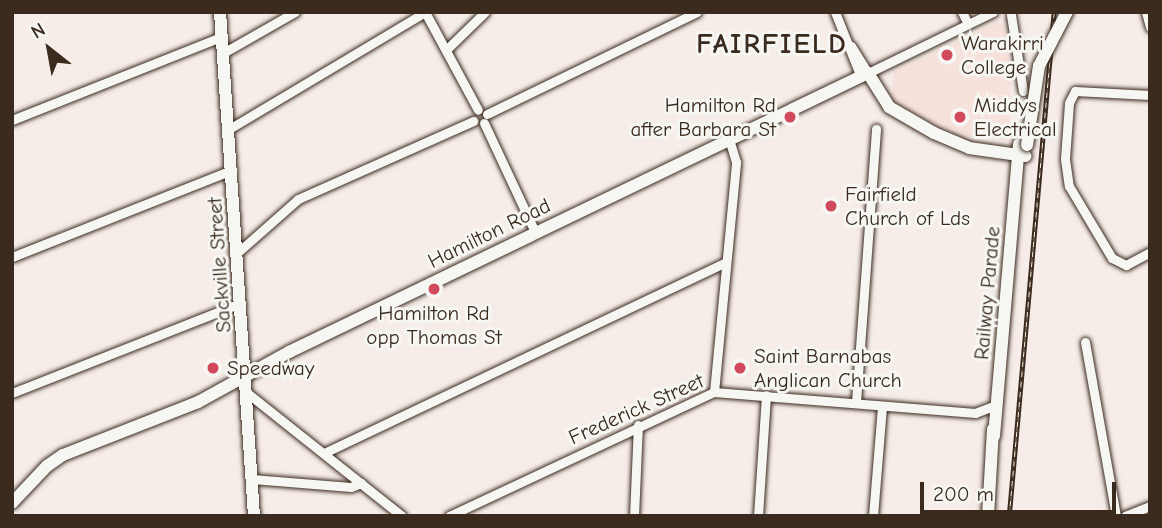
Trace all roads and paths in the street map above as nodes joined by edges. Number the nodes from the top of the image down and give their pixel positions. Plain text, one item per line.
1 (220, 12) edge
2 (295, 12) edge
3 (425, 12) edge
4 (485, 12) edge
5 (697, 12) edge
6 (835, 12) edge
7 (962, 12) edge
8 (993, 12) edge
9 (1058, 12) edge
10 (1067, 12) edge
11 (1146, 12) edge
12 (1010, 13) edge
13 (968, 24) junction
14 (1150, 27) edge
15 (221, 37) junction
16 (446, 50) junction
17 (223, 53) junction
18 (864, 75) junction
19 (1023, 91) dead end
20 (1150, 95) edge
21 (483, 116) junction
22 (12, 120) edge
23 (876, 129) dead end
24 (229, 130) junction
25 (729, 139) junction
26 (1022, 154) junction
27 (232, 170) junction
28 (535, 232) junction
29 (1150, 252) edge
30 (237, 253) junction
31 (12, 257) edge
32 (725, 263) junction
33 (241, 303) junction
34 (1085, 342) dead end
35 (246, 376) junction
36 (998, 388) junction
37 (246, 392) junction
38 (714, 392) junction
39 (12, 393) edge
40 (766, 395) junction
41 (198, 402) junction
42 (856, 402) junction
43 (882, 405) junction
44 (993, 406) junction
45 (247, 409) junction
46 (975, 413) junction
47 (638, 425) junction
48 (993, 430) junction
49 (324, 453) junction
50 (252, 479) junction
51 (361, 483) junction
52 (12, 503) edge
53 (1150, 506) edge
54 (254, 516) edge
55 (402, 516) edge
56 (449, 516) edge
57 (634, 516) edge
58 (758, 516) edge
59 (873, 516) edge
60 (988, 516) edge
61 (1116, 516) edge
62 (1125, 516) edge

1 - 15 main road, Sackville Street
2 - 17 street
3 - 16 street
3 - 24 street
4 - 16 street
5 - 21 street
6 - 18 street
7 - 13 street
8 - 13 street, Hamilton Road
9 - 26 main road
10 - 26 main road, bridge
11 - 14 street
12 - 19 street
13 - 18 street, Hamilton Road
15 - 17 main road, Sackville Street
15 - 22 street
16 - 21 street
17 - 24 main road, Sackville Street
18 - 25 main road, Hamilton Road
18 - 26 main road
20 - 29 street
21 - 28 street
21 - 30 street
23 - 42 street
24 - 27 main road, Sackville Street
25 - 28 main road, Hamilton Road
25 - 32 street
26 - 36 main road, Railway Parade
27 - 30 main road, Sackville Street
27 - 31 street
28 - 35 main road, Hamilton Road
30 - 33 main road, Sackville Street
32 - 38 street
32 - 49 street
33 - 35 main road, Sackville Street
33 - 39 street
34 - 61 street
35 - 37 main road, Sackville Street
35 - 41 main road, Hamilton Road
36 - 44 main road, Railway Parade
36 - 48 main road, Railway Parade
37 - 45 main road, Sackville Street
37 - 49 street
38 - 40 street, Frederick Street
38 - 47 street, Frederick Street
40 - 42 street, Frederick Street
40 - 58 street
41 - 45 main road
41 - 52 main road, Hamilton Road
42 - 43 street, Frederick Street
43 - 46 street, Frederick Street
43 - 59 street
44 - 46 street, Frederick Street
44 - 48 main road, Railway Parade
45 - 50 main road, Sackville Street
46 - 48 street, Frederick Street
47 - 56 street, Frederick Street
47 - 57 street
48 - 60 main road, Railway Parade
49 - 51 street
50 - 51 street
50 - 54 main road, Sackville Street
51 - 55 street
53 - 62 street

